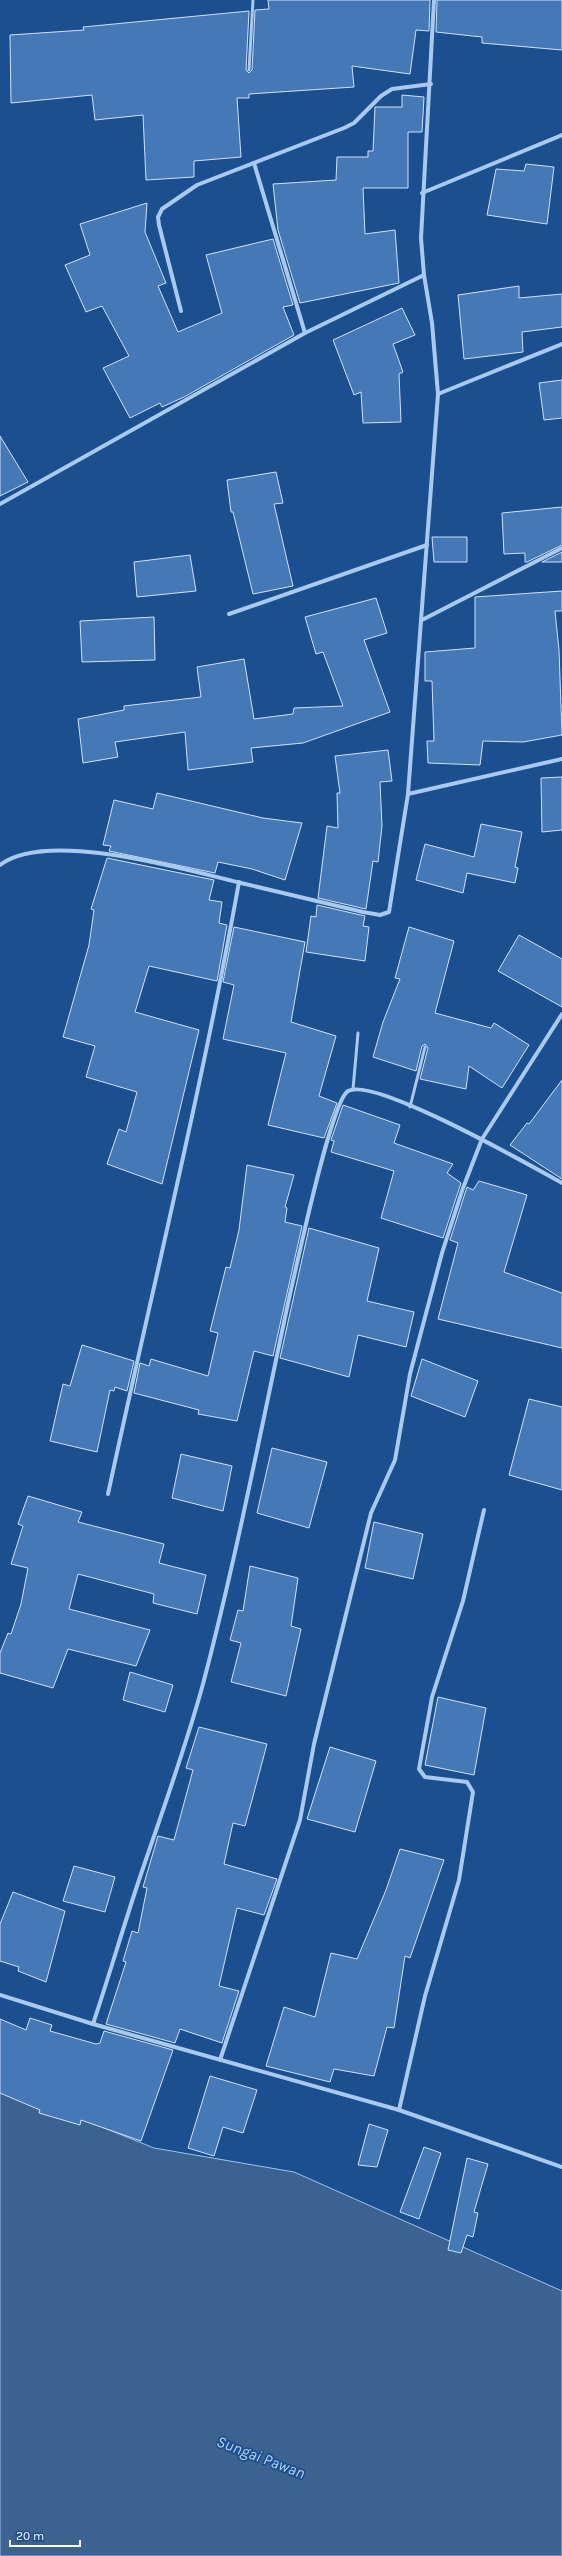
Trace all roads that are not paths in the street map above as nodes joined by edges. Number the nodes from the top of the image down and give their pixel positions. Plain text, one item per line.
1 (253, 0) edge
2 (434, 0) edge
3 (249, 70) dead end
4 (430, 84) junction
5 (562, 136) edge
6 (254, 163) junction
7 (422, 192) junction
8 (424, 275) junction
9 (181, 311) dead end
10 (305, 333) junction
11 (562, 344) edge
12 (438, 394) junction
13 (0, 504) edge
14 (427, 545) junction
15 (562, 548) edge
16 (229, 614) dead end
17 (422, 620) junction
18 (562, 759) edge
19 (408, 794) junction
20 (0, 865) edge
21 (239, 882) junction
22 (562, 1014) edge
23 (358, 1033) dead end
24 (426, 1048) dead end
25 (353, 1089) junction
26 (410, 1107) junction
27 (482, 1139) junction
28 (562, 1183) edge
29 (108, 1494) dead end
30 (484, 1510) dead end
31 (0, 1995) edge
32 (93, 2024) junction
33 (220, 2060) junction
34 (399, 2110) junction
35 (562, 2167) edge

1 - 3 lane
2 - 4 street
4 - 6 street
4 - 7 street
5 - 7 street
6 - 9 street
6 - 10 street
7 - 8 street
8 - 10 street
8 - 12 street
10 - 13 street
11 - 12 street
12 - 14 street
14 - 16 street
14 - 17 street
15 - 17 street
17 - 19 street
18 - 19 street
19 - 21 street
20 - 21 street
21 - 29 street
22 - 27 street
23 - 25 lane
24 - 26 lane
25 - 26 street
25 - 32 street
26 - 27 street
27 - 28 street
27 - 33 street
30 - 34 street
31 - 32 street
32 - 33 street
33 - 34 street
34 - 35 street

